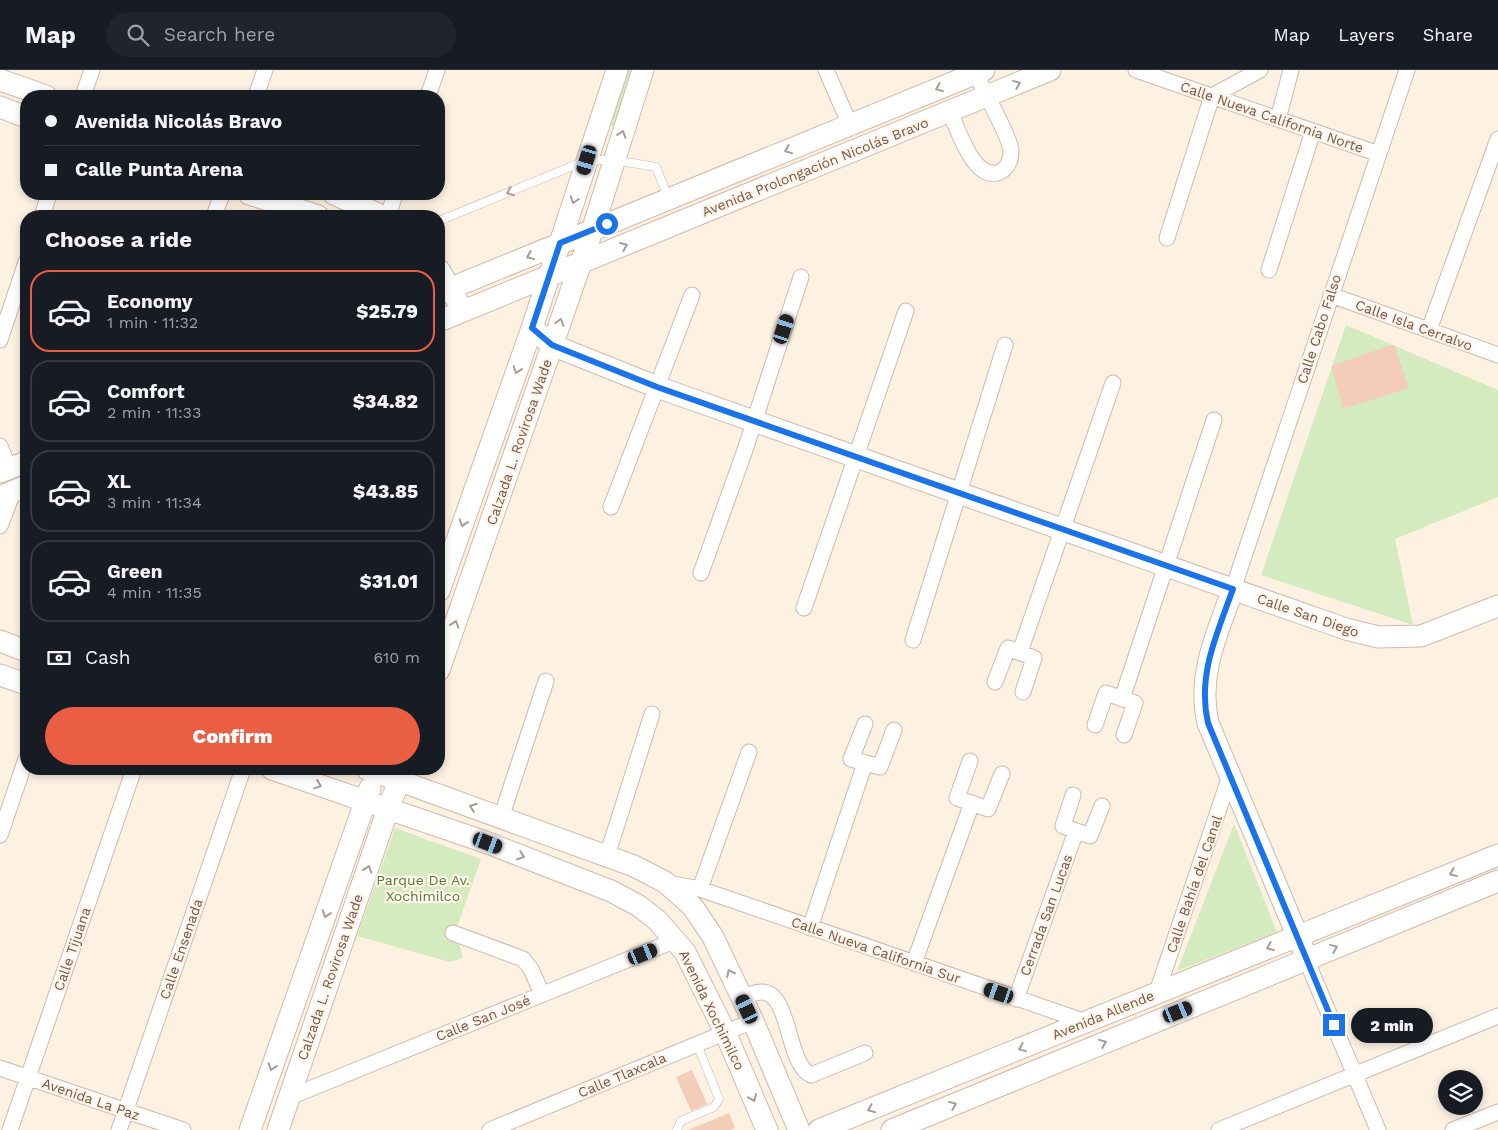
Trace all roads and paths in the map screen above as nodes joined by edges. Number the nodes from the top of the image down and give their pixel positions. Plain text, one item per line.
1 (92, 70) edge
2 (265, 70) edge
3 (437, 70) edge
4 (617, 70) edge
5 (643, 70) edge
6 (826, 70) edge
7 (1050, 70) edge
8 (1136, 70) edge
9 (1260, 70) edge
10 (1291, 70) edge
11 (1407, 70) edge
12 (978, 71) edge
13 (0, 80) edge
14 (29, 90) edge
15 (85, 90) edge
16 (258, 90) edge
17 (430, 90) edge
18 (1212, 96) junction
19 (986, 97) junction
20 (0, 108) edge
21 (950, 112) junction
22 (20, 114) edge
23 (1278, 119) junction
24 (850, 125) junction
25 (1313, 131) junction
26 (1498, 139) edge
27 (1379, 154) junction
28 (587, 160) junction
29 (614, 160) junction
30 (669, 199) junction
31 (268, 200) edge
32 (347, 200) edge
33 (299, 210) edge
34 (369, 210) edge
35 (445, 219) edge
36 (592, 231) junction
37 (1167, 238) dead end
38 (560, 243) junction
39 (579, 264) junction
40 (1269, 270) dead end
41 (548, 277) junction
42 (801, 277) dead end
43 (20, 280) edge
44 (445, 291) edge
45 (692, 295) dead end
46 (1331, 295) junction
47 (463, 311) junction
48 (906, 311) dead end
49 (445, 318) edge
50 (532, 328) junction
51 (1429, 330) junction
52 (0, 340) edge
53 (552, 345) junction
54 (1005, 345) dead end
55 (1498, 355) edge
56 (1113, 383) dead end
57 (657, 387) junction
58 (1214, 420) dead end
59 (754, 421) junction
60 (0, 446) edge
61 (856, 457) junction
62 (12, 468) edge
63 (13, 492) edge
64 (957, 492) junction
65 (611, 507) dead end
66 (0, 526) edge
67 (1063, 529) junction
68 (1166, 566) junction
69 (701, 573) dead end
70 (445, 575) edge
71 (1233, 589) junction
72 (1498, 606) edge
73 (804, 608) dead end
74 (913, 640) dead end
75 (0, 642) edge
76 (20, 649) edge
77 (445, 653) edge
78 (1021, 653) junction
79 (0, 675) edge
80 (546, 681) dead end
81 (20, 682) edge
82 (995, 682) dead end
83 (1024, 692) dead end
84 (1122, 699) junction
85 (652, 714) dead end
86 (865, 724) dead end
87 (1095, 725) dead end
88 (894, 730) dead end
89 (1124, 735) dead end
90 (749, 752) dead end
91 (970, 761) dead end
92 (865, 763) junction
93 (1002, 774) dead end
94 (21, 775) edge
95 (132, 775) edge
96 (241, 775) edge
97 (289, 775) edge
98 (372, 775) edge
99 (402, 775) edge
100 (1230, 776) junction
101 (1073, 795) dead end
102 (365, 801) junction
103 (972, 803) junction
104 (1102, 806) dead end
105 (388, 809) junction
106 (502, 818) junction
107 (1076, 831) junction
108 (0, 835) edge
109 (1498, 855) edge
110 (606, 856) junction
111 (1498, 881) edge
112 (665, 882) junction
113 (700, 889) junction
114 (810, 928) junction
115 (453, 933) dead end
116 (1297, 936) junction
117 (676, 940) junction
118 (1306, 959) junction
119 (914, 963) junction
120 (1157, 992) junction
121 (542, 994) junction
122 (742, 997) junction
123 (1016, 998) junction
124 (1498, 1016) edge
125 (753, 1020) junction
126 (1086, 1022) junction
127 (725, 1032) junction
128 (697, 1044) junction
129 (864, 1053) dead end
130 (0, 1068) edge
131 (1355, 1074) junction
132 (28, 1078) junction
133 (290, 1096) junction
134 (126, 1111) junction
135 (1498, 1112) edge
136 (924, 1124) edge
137 (10, 1130) edge
138 (119, 1130) edge
139 (183, 1130) edge
140 (250, 1130) edge
141 (278, 1130) edge
142 (490, 1130) edge
143 (678, 1130) edge
144 (767, 1130) edge
145 (799, 1130) edge
146 (819, 1130) edge
147 (892, 1130) edge
148 (1219, 1130) edge
149 (1378, 1130) edge
150 (1453, 1130) edge

1 - 15 street
2 - 16 street
3 - 17 street
4 - 28 street, Calzada L. Rovirosa Wade
29 -> 5 street, Calzada L. Rovirosa Wade
6 - 24 street
19 -> 7 street, Avenida Prolongación Nicolás Bravo
8 - 18 street, Calle Nueva California Norte
9 - 18 street
10 - 23 street
11 - 27 street, Calle Cabo Falso
12 - 19 street
12 -> 24 street, Avenida Prolongación Nicolás Bravo
13 - 14 street
18 - 23 street, Calle Nueva California Norte
18 - 37 street
19 - 21 street, Avenida Prolongación Nicolás Bravo
19 - 21 street
20 - 22 street
39 -> 21 street, Avenida Prolongación Nicolás Bravo
23 - 25 street, Calle Nueva California Norte
24 -> 30 street, Avenida Prolongación Nicolás Bravo
25 - 27 street, Calle Nueva California Norte
25 - 40 street
26 - 51 street
27 - 46 street, Calle Cabo Falso
28 - 29 lane
28 -> 35 lane
28 -> 38 street, Calzada L. Rovirosa Wade
29 - 30 lane
29 - 36 street, Calzada L. Rovirosa Wade
30 - 36 street, Avenida Prolongación Nicolás Bravo
31 - 33 street
32 - 34 street
36 - 38 street, Avenida Prolongación Nicolás Bravo
36 - 39 street, Calzada L. Rovirosa Wade
38 - 41 street, Calzada L. Rovirosa Wade
38 -> 44 street, Avenida Prolongación Nicolás Bravo
39 - 41 street, Avenida Prolongación Nicolás Bravo
53 -> 39 street, Calzada L. Rovirosa Wade
41 - 47 street, Avenida Prolongación Nicolás Bravo
41 - 50 street, Calzada L. Rovirosa Wade
42 - 59 street
43 - 52 street
44 - 47 street
45 - 57 street
46 - 51 street, Calle Isla Cerralvo
46 - 71 street, Calle Cabo Falso
47 - 49 street, Avenida Prolongación Nicolás Bravo
48 - 61 street
50 - 53 street, Calle San Diego
50 -> 70 street, Calzada L. Rovirosa Wade
51 - 55 street, Calle Isla Cerralvo
53 - 57 street, Calle San Diego
77 -> 53 street, Calzada L. Rovirosa Wade
54 - 64 street
56 - 67 street
57 - 59 street, Calle San Diego
57 - 65 street
58 - 68 street
59 - 61 street, Calle San Diego
59 - 69 street
60 - 62 street
61 - 64 street, Calle San Diego
61 - 73 street
63 - 66 street
64 - 67 street, Calle San Diego
64 - 74 street
67 - 68 street, Calle San Diego
67 - 78 street
68 - 71 street, Calle San Diego
68 - 84 street
71 - 72 street, Calle San Diego
71 - 100 street
75 - 76 street
78 - 82 street
78 - 83 street
79 - 81 street
80 - 106 street
84 - 87 street
84 - 89 street
85 - 110 street
86 - 92 street
88 - 92 street
90 - 113 street
91 - 103 street
92 - 114 street
93 - 103 street
94 - 108 street
95 - 132 street, Calle Tijuana
96 - 134 street, Calle Ensenada
97 -> 102 street, Avenida Xochimilco
98 - 102 street, Calzada L. Rovirosa Wade
99 - 105 street, Calzada L. Rovirosa Wade
106 -> 99 street
100 - 116 street
100 - 120 street, Calle Bahía del Canal
101 - 107 street
102 - 105 street, Avenida Xochimilco
102 -> 140 street, Calzada L. Rovirosa Wade
103 - 119 street
104 - 107 street
105 -> 117 street, Avenida Xochimilco
133 -> 105 street, Calzada L. Rovirosa Wade
106 - 110 street
107 - 123 street, Cerrada San Lucas
109 -> 116 street, Avenida Allende
110 - 112 street
118 -> 111 street, Avenida Allende
112 - 113 street, Calle Nueva California Sur
122 -> 112 street
113 - 114 street, Calle Nueva California Sur
114 - 119 street, Calle Nueva California Sur
115 - 121 street
116 - 118 street
116 -> 120 street, Avenida Allende
117 - 121 street, Calle San José
117 - 127 street, Avenida Xochimilco
118 - 131 street
136 -> 118 street, Avenida Allende
119 - 123 street, Calle Nueva California Sur
120 - 126 street, Avenida Allende
121 - 133 street, Calle San José
122 - 125 street
122 - 129 street
123 - 126 street, Calle Nueva California Sur
124 - 131 street
125 - 127 street, Calle Tlaxcala
125 - 145 street
126 -> 146 street, Avenida Allende
127 - 128 street, Calle Tlaxcala
127 -> 144 street, Avenida Xochimilco
128 - 142 street, Calle Tlaxcala
128 - 143 lane
130 - 132 street, Avenida La Paz
131 - 148 street
131 - 149 street
132 - 134 street, Avenida La Paz
132 - 137 street, Calle Tijuana
133 - 141 street, Calzada L. Rovirosa Wade
134 - 138 street, Calle Ensenada
134 - 139 street, Avenida La Paz
135 - 150 street
136 - 147 street, Avenida Allende

